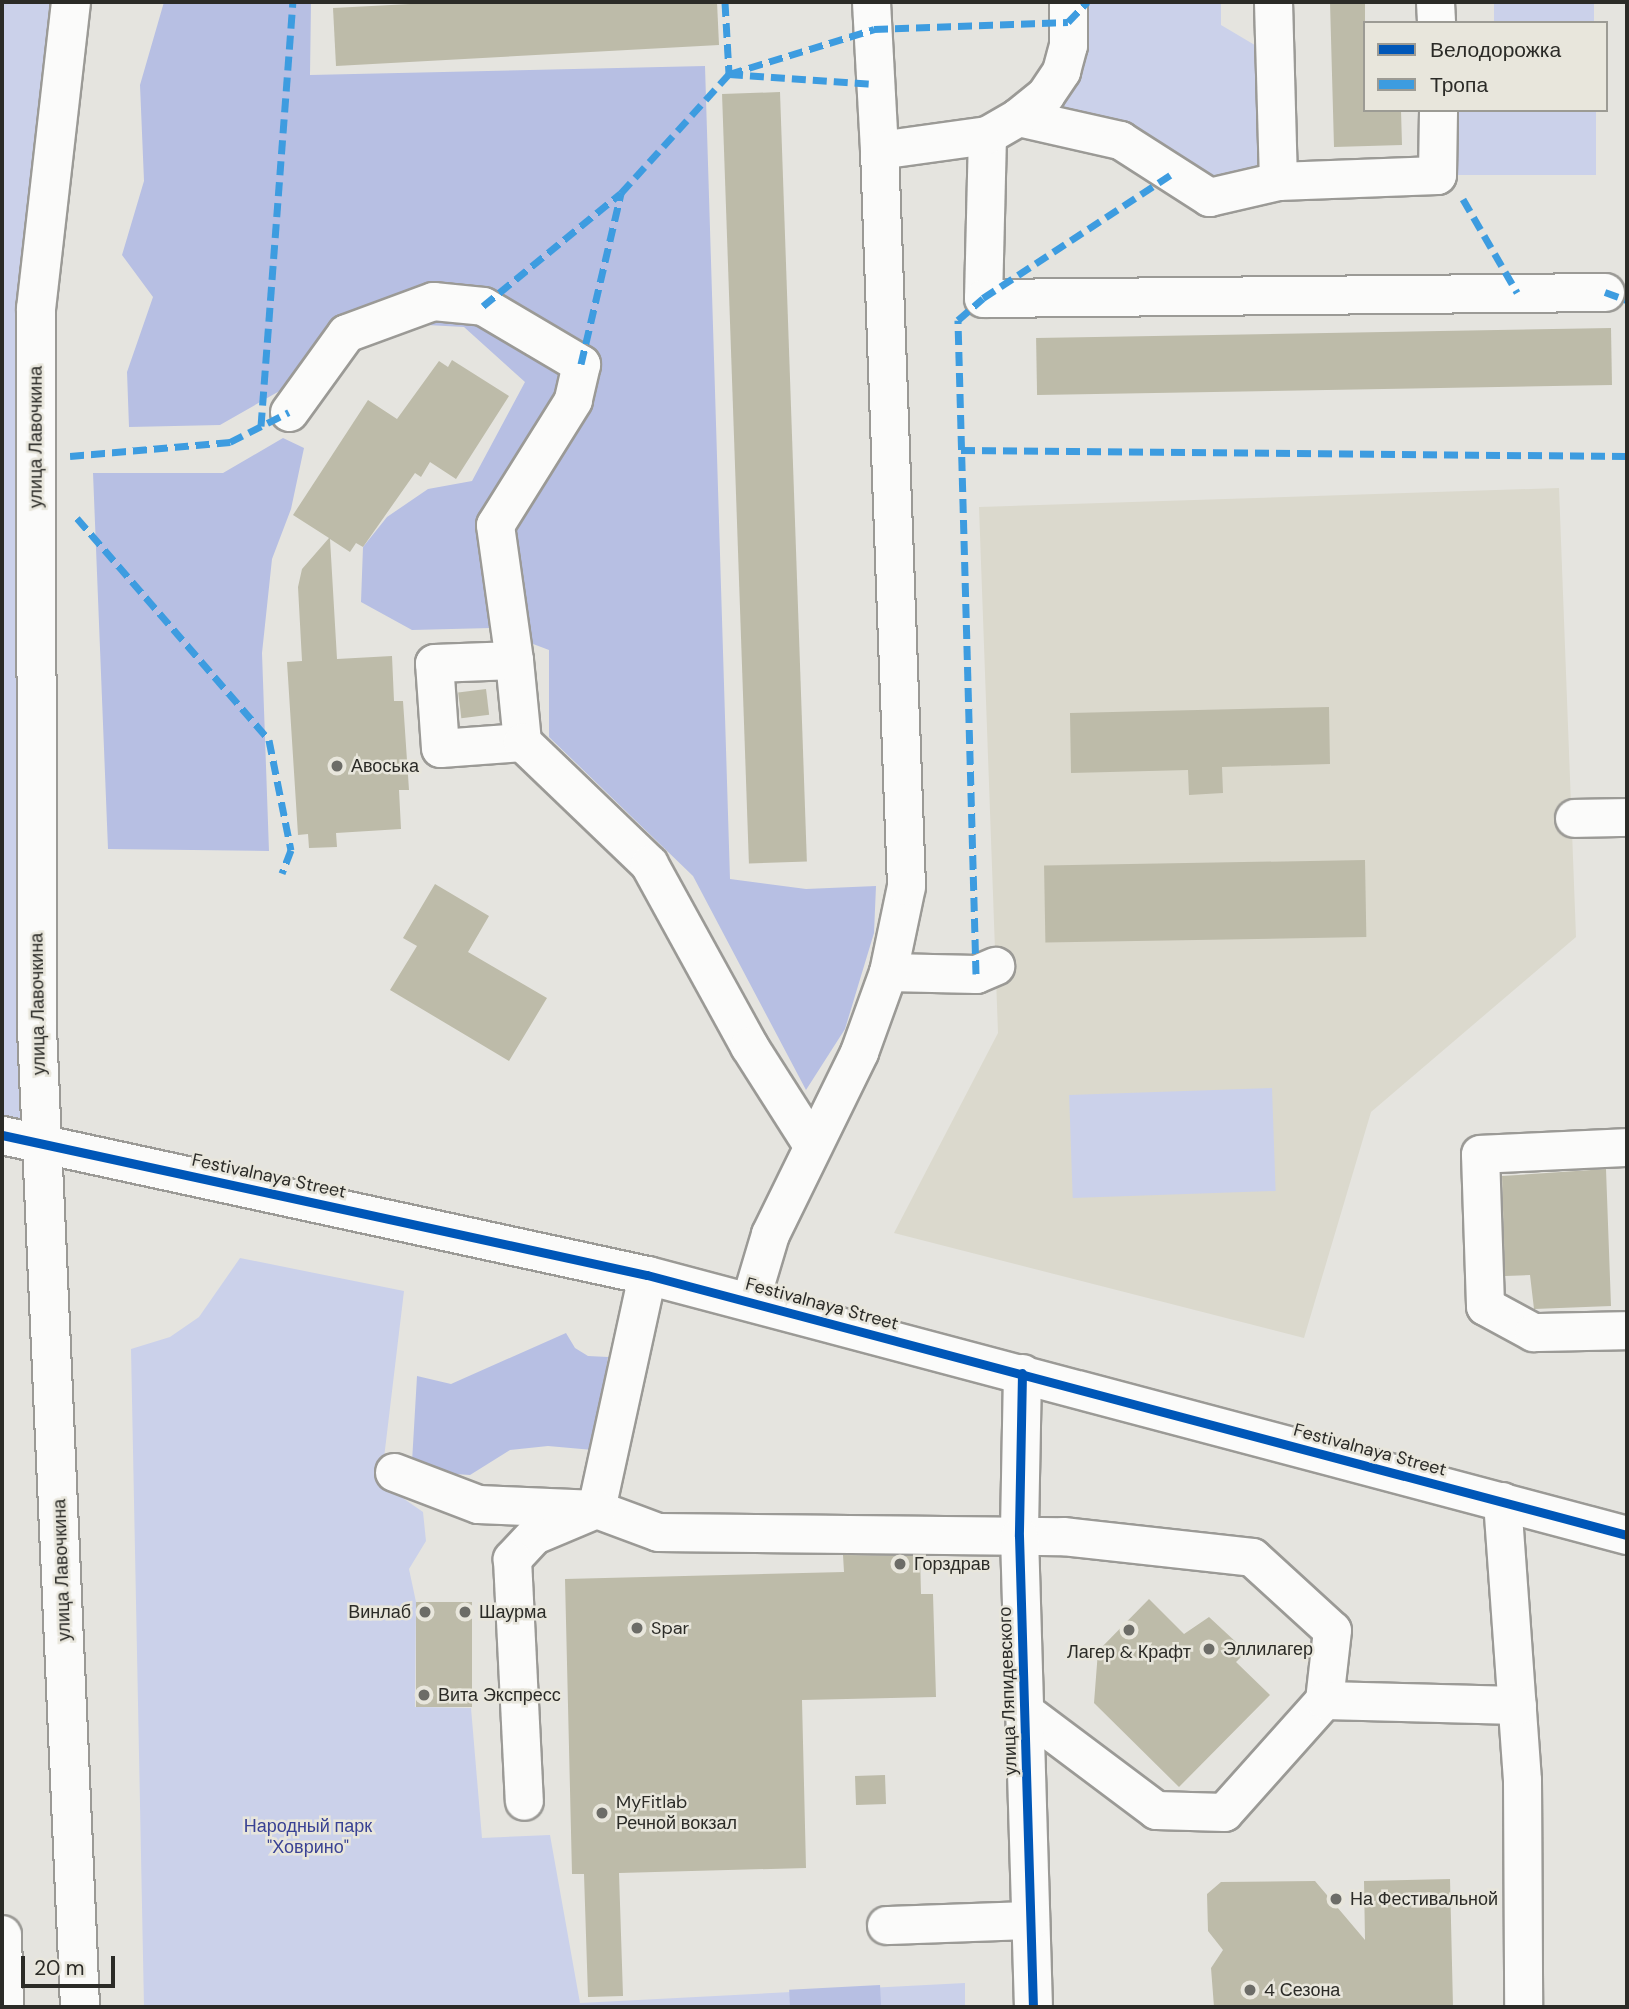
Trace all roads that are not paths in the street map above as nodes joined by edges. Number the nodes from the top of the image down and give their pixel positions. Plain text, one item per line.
1 (71, 2) edge
2 (871, 2) edge
3 (1068, 2) edge
4 (1273, 2) edge
5 (1435, 2) edge
6 (1436, 21) edge
7 (1438, 112) edge
8 (1003, 126) junction
9 (879, 150) junction
10 (1278, 181) junction
11 (1605, 292) dead end
12 (289, 412) dead end
13 (514, 660) junction
14 (522, 742) junction
15 (1627, 817) edge
16 (1574, 818) dead end
17 (995, 966) dead end
18 (888, 972) junction
19 (2, 1135) edge
20 (44, 1142) junction
21 (812, 1145) junction
22 (1627, 1147) edge
23 (647, 1275) junction
24 (750, 1301) junction
25 (1627, 1330) edge
26 (1022, 1373) junction
27 (394, 1472) dead end
28 (1502, 1501) junction
29 (596, 1509) junction
30 (1626, 1527) edge
31 (1019, 1536) junction
32 (1324, 1700) junction
33 (1517, 1705) junction
34 (1024, 1711) junction
35 (524, 1801) dead end
36 (1030, 1920) junction
37 (886, 1925) dead end
38 (2, 1935) edge
39 (4, 2007) edge
40 (80, 2007) edge
41 (1034, 2007) edge
42 (1523, 2007) edge

1 - 20 main road, улица Лавочкина
2 - 9 street
3 - 8 street
4 - 10 street
5 - 6 street
7 - 10 street
8 - 9 street
8 - 10 street
8 - 11 street
9 - 18 street
12 - 13 street
13 - 14 street
13 - 14 street
14 - 21 street
15 - 16 street
17 - 18 street
18 - 21 street
19 - 20 street, Festivalnaya Street
20 - 23 street, Festivalnaya Street
20 - 40 main road, улица Лавочкина
21 - 24 street
22 - 25 street
23 - 24 street, Festivalnaya Street
23 - 29 street
24 - 26 street, Festivalnaya Street
26 - 28 street, Festivalnaya Street
26 - 31 street, улица Ляпидевского
27 - 29 street
28 - 30 street, Festivalnaya Street
28 - 33 street
29 - 31 street
29 - 35 street
31 - 32 street
31 - 34 street, улица Ляпидевского
32 - 33 street
32 - 34 street
33 - 42 street
34 - 36 street, улица Ляпидевского
36 - 37 street
36 - 41 street, улица Ляпидевского
38 - 39 main road

